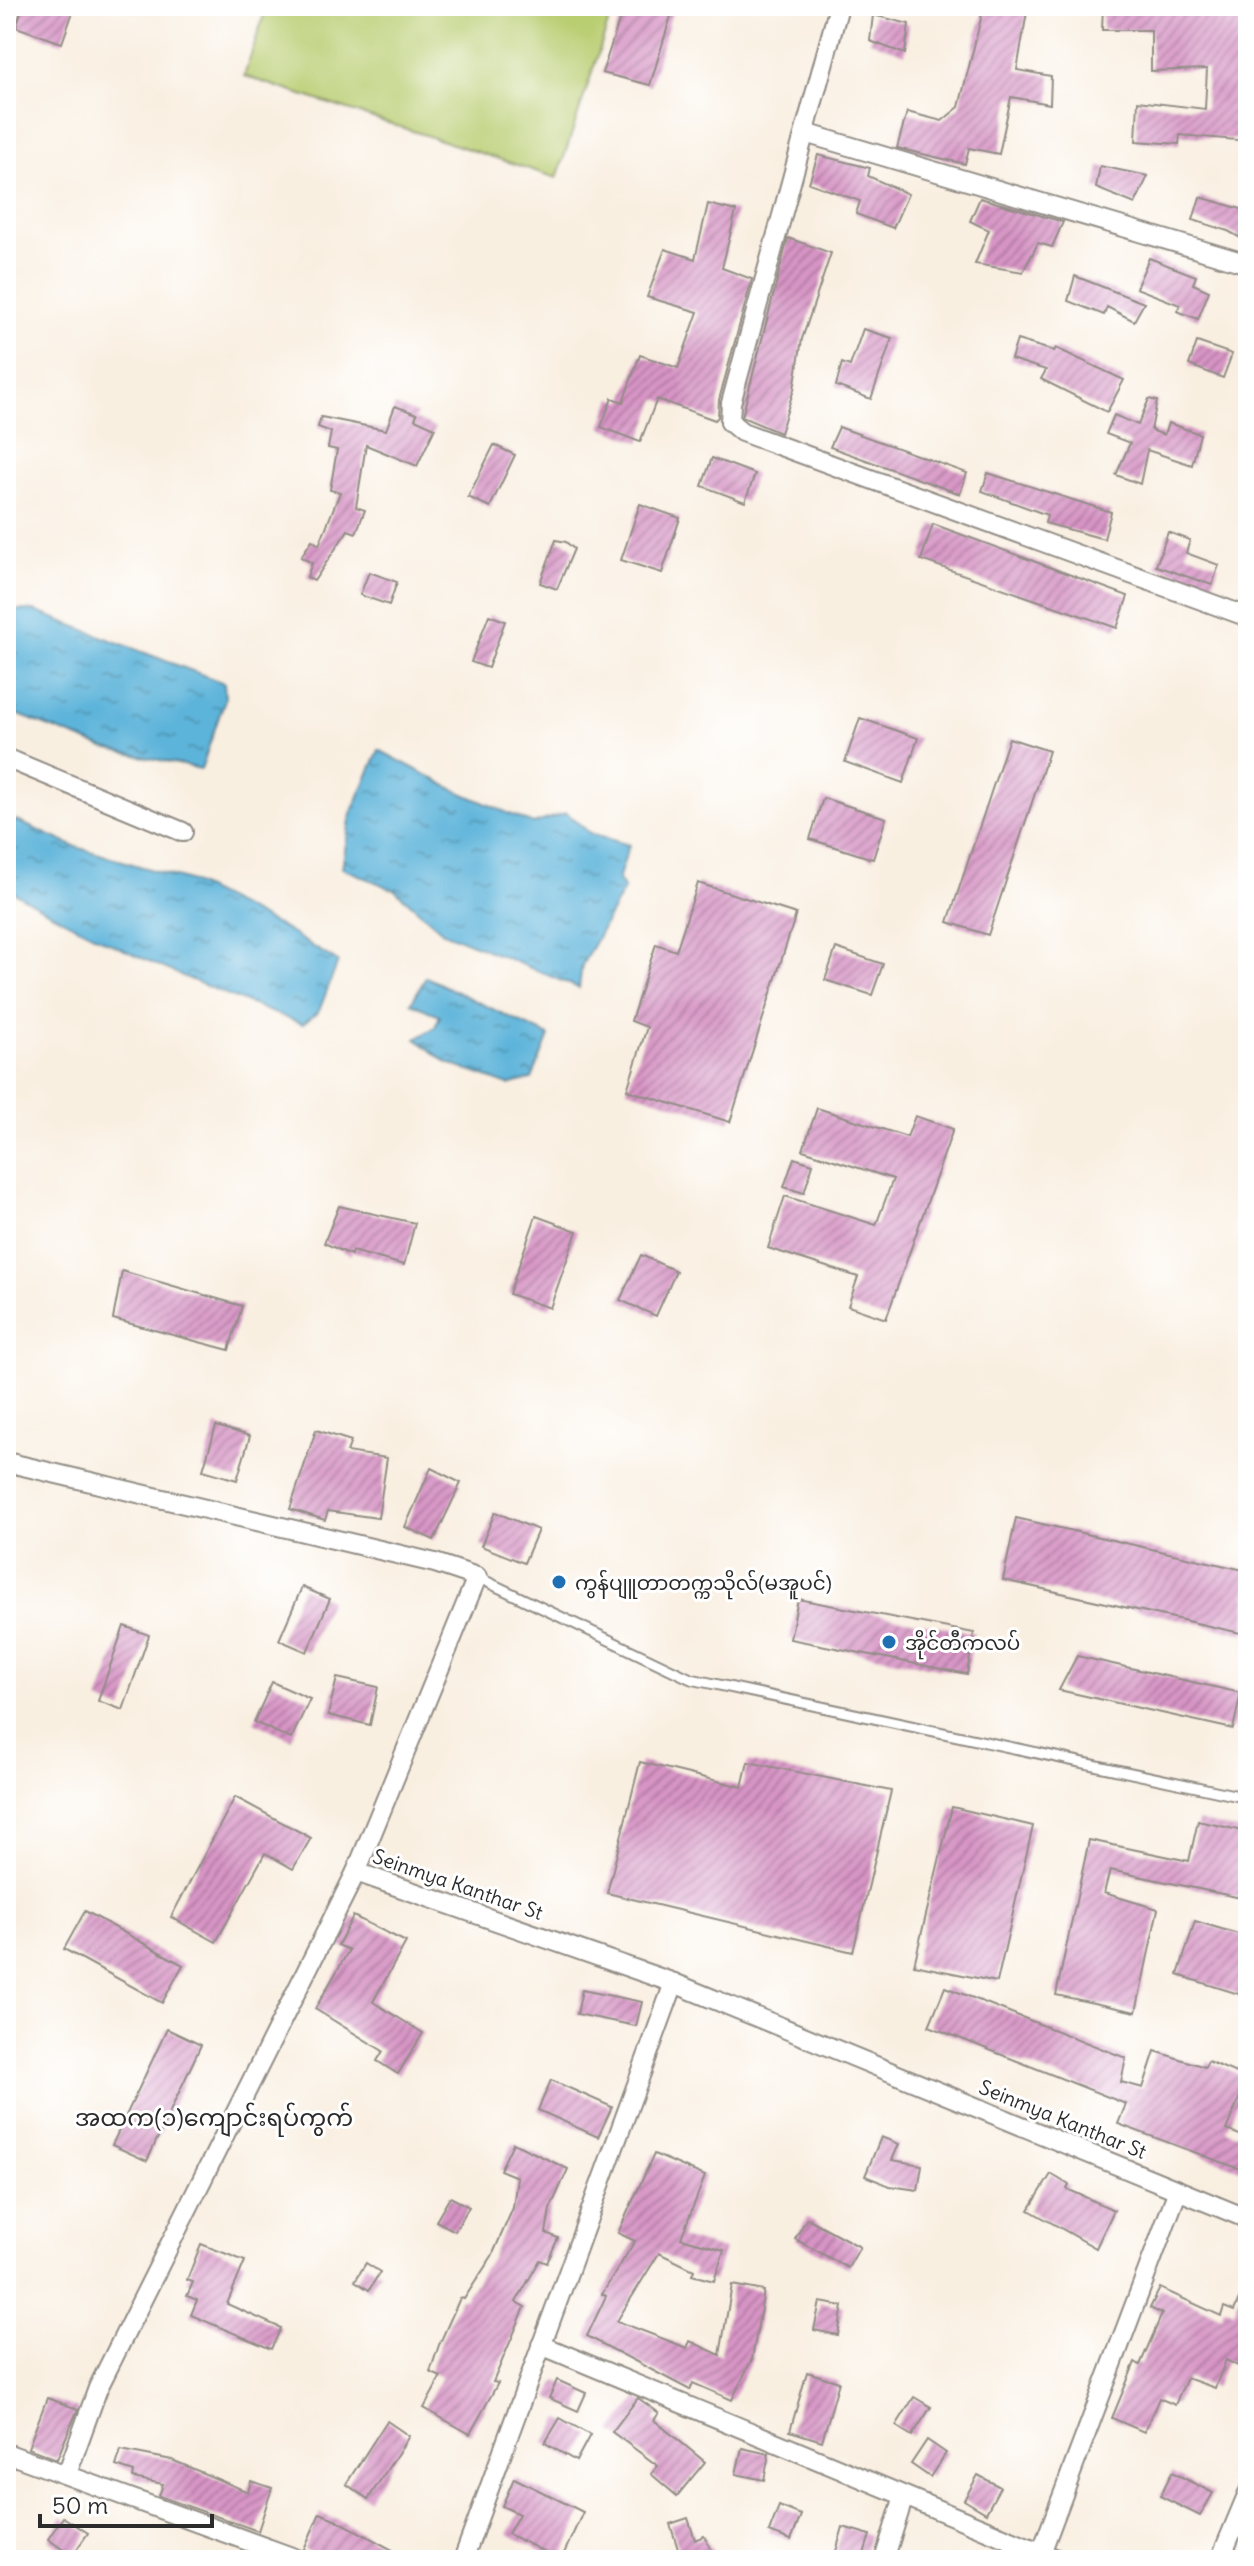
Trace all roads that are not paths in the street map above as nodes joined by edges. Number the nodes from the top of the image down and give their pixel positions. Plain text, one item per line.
1 (839, 6) edge
2 (805, 133) junction
3 (1248, 264) edge
4 (1248, 617) edge
5 (6, 758) edge
6 (183, 832) dead end
7 (6, 1462) edge
8 (477, 1577) junction
9 (1248, 1798) edge
10 (356, 1872) junction
11 (674, 1983) junction
12 (1178, 2190) junction
13 (1248, 2219) edge
14 (541, 2345) junction
15 (6, 2453) edge
16 (67, 2474) junction
17 (1248, 2493) edge
18 (904, 2496) junction
19 (1041, 2553) junction
20 (300, 2560) edge
21 (463, 2560) edge
22 (884, 2560) edge
23 (1059, 2560) edge
24 (1220, 2560) edge

1 - 2 street
2 - 3 street
2 - 4 street
5 - 6 street
7 - 8 street
8 - 9 lane
8 - 10 street, Seinmya Kanthar St
10 - 11 street, Seinmya Kanthar St
10 - 16 street
11 - 12 street, Seinmya Kanthar St
11 - 14 street
12 - 13 street, Seinmya Kanthar St
12 - 19 street
14 - 18 street
14 - 21 street
15 - 16 street
16 - 20 street
17 - 24 street
18 - 19 street
18 - 22 street
19 - 23 street

